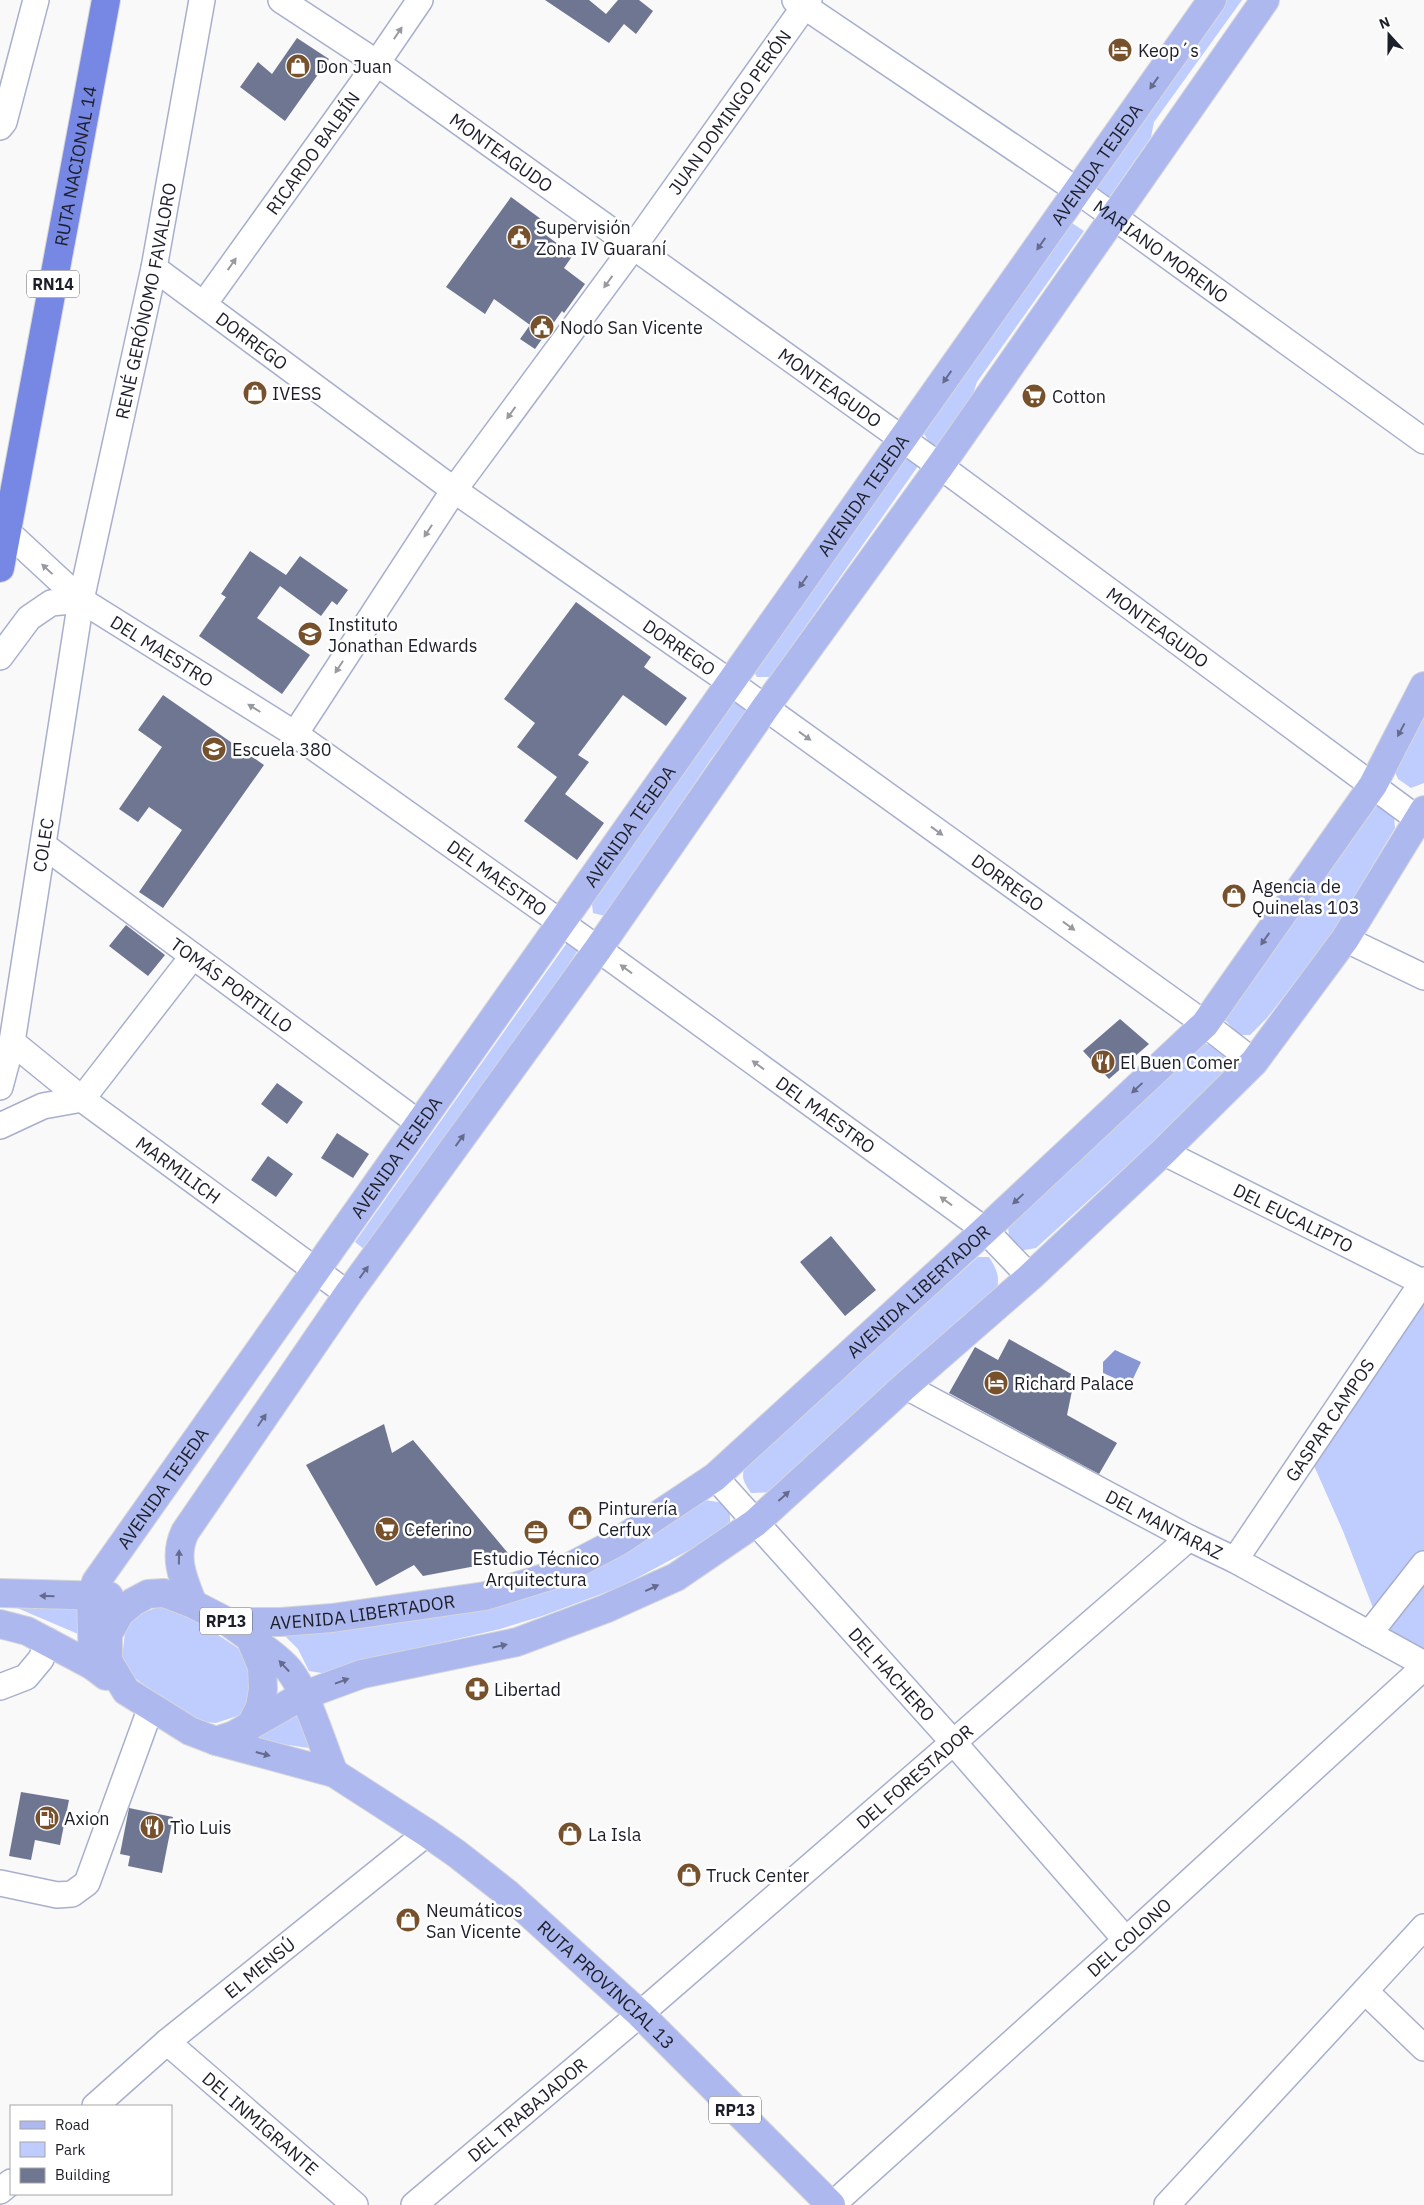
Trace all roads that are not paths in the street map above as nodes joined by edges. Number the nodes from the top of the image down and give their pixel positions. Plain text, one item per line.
1 (36, 0) edge
2 (106, 0) edge
3 (202, 0) edge
4 (282, 0) edge
5 (420, 0) edge
6 (1212, 0) edge
7 (1265, 0) edge
8 (803, 2) edge
9 (377, 63) junction
10 (0, 127) edge
11 (1078, 191) junction
12 (1113, 216) junction
13 (634, 246) junction
14 (154, 268) junction
15 (204, 304) junction
16 (903, 440) junction
17 (1424, 441) edge
18 (940, 466) junction
19 (454, 490) junction
20 (3, 528) edge
21 (0, 568) edge
22 (81, 600) junction
23 (0, 657) edge
24 (731, 684) junction
25 (1424, 686) edge
26 (765, 708) junction
27 (295, 734) junction
28 (1372, 785) junction
29 (1422, 815) edge
30 (43, 845) junction
31 (562, 924) junction
32 (1345, 939) junction
33 (598, 949) junction
34 (193, 956) junction
35 (1424, 977) edge
36 (1205, 1024) junction
37 (12, 1042) junction
38 (1254, 1062) junction
39 (0, 1087) edge
40 (82, 1099) junction
41 (420, 1124) junction
42 (0, 1126) edge
43 (1163, 1152) junction
44 (985, 1230) junction
45 (316, 1271) junction
46 (1030, 1277) junction
47 (1424, 1282) edge
48 (348, 1294) junction
49 (904, 1386) junction
50 (715, 1477) junction
51 (755, 1522) junction
52 (1189, 1538) junction
53 (1235, 1560) junction
54 (1424, 1564) edge
55 (0, 1593) edge
56 (148, 1594) junction
57 (91, 1597) junction
58 (192, 1604) junction
59 (228, 1622) junction
60 (0, 1624) edge
61 (1369, 1634) junction
62 (250, 1638) junction
63 (48, 1642) junction
64 (94, 1666) junction
65 (1424, 1666) edge
66 (0, 1687) edge
67 (126, 1690) junction
68 (302, 1696) junction
69 (151, 1707) junction
70 (251, 1725) junction
71 (216, 1741) junction
72 (954, 1743) junction
73 (334, 1773) junction
74 (428, 1833) junction
75 (0, 1883) edge
76 (1424, 1926) edge
77 (1126, 1940) junction
78 (1365, 1991) junction
79 (640, 2014) junction
80 (166, 2042) junction
81 (1424, 2048) edge
82 (96, 2105) edge
83 (355, 2205) edge
84 (414, 2205) edge
85 (831, 2205) edge
86 (1167, 2205) edge

1 - 10 street
2 - 20 highway, RUTA NACIONAL 14 / RN14
3 - 14 street, RENÉ GERÓNOMO FAVALORO
4 - 9 street, MONTEAGUDO
9 -> 5 street, RICARDO BALBÍN
6 -> 11 main road, AVENIDA TEJEDA
7 - 12 main road
8 - 11 street, MARIANO MORENO
8 - 13 street, JUAN DOMINGO PERÓN
9 - 13 street, MONTEAGUDO
15 -> 9 street, RICARDO BALBÍN
11 - 12 street, MARIANO MORENO
11 -> 16 main road, AVENIDA TEJEDA
12 - 17 street, MARIANO MORENO
12 - 18 main road
13 - 16 street, MONTEAGUDO
13 -> 19 street, JUAN DOMINGO PERÓN
14 - 15 street, DORREGO
14 - 22 street, RENÉ GERÓNOMO FAVALORO
15 - 19 street, DORREGO
16 - 18 street, MONTEAGUDO
16 -> 24 main road, AVENIDA TEJEDA
18 - 26 main road
18 - 28 street, MONTEAGUDO
19 - 24 street, DORREGO
19 -> 27 street, JUAN DOMINGO PERÓN
20 - 21 highway, RUTA NACIONAL 14 / RN14
22 -> 20 street, DEL MAESTRO
22 - 23 street
27 -> 22 street, DEL MAESTRO
22 - 30 street, COLEC
24 - 26 street, DORREGO
24 - 31 main road, AVENIDA TEJEDA
25 -> 28 main road, AVENIDA LIBERTADOR
26 - 33 main road
26 -> 36 street, DORREGO
27 - 31 street, DEL MAESTRO
28 - 29 street, MONTEAGUDO
28 -> 36 main road, AVENIDA LIBERTADOR
29 - 32 main road
30 - 34 street, TOMÁS PORTILLO
30 - 37 street, COLEC
31 - 33 street, DEL MAESTRO
31 - 41 main road, AVENIDA TEJEDA
32 - 35 street
32 - 38 main road
44 -> 33 street, DEL MAESTRO
48 -> 33 main road
34 - 40 street
34 - 41 street, TOMÁS PORTILLO
36 - 38 street, DORREGO
36 -> 44 main road, AVENIDA LIBERTADOR
37 - 39 street, COLEC
37 - 40 street, MARMILICH
38 - 43 main road
40 - 42 street
40 - 45 street, MARMILICH
41 - 45 main road, AVENIDA TEJEDA
43 - 46 main road
43 - 47 street, DEL EUCALIPTO
44 - 46 street, DEL MAESTRO
44 - 50 main road, AVENIDA LIBERTADOR
45 - 48 street, MARMILICH
45 - 57 main road, AVENIDA TEJEDA
46 - 49 main road
47 - 53 street, GASPAR CAMPOS
58 -> 48 main road
51 -> 49 main road
49 - 52 street, DEL MANTARAZ
50 - 51 street, DEL HACHERO
50 - 59 main road, AVENIDA LIBERTADOR
68 -> 51 main road
51 - 72 street, DEL HACHERO
52 - 53 street, DEL MANTARAZ
52 - 72 street, DEL FORESTADOR
53 - 61 street, DEL MANTARAZ
54 - 61 street
57 -> 55 main road, RP13
56 - 57 main road, RP13
56 - 58 main road, RP13
56 - 67 main road, RP13
57 - 64 main road, AVENIDA TEJEDA
58 - 59 main road, RP13
59 - 62 main road, RP13
60 - 63 main road, RP13
61 - 65 street, DEL MANTARAZ
68 -> 62 main road, RP13
62 - 70 main road, RP13
63 - 64 main road, RP13
63 - 66 street
64 - 67 main road, RP13
65 - 77 street, DEL COLONO
67 - 69 main road, RP13
68 - 70 main road
68 - 73 main road, RP13
69 - 71 main road, RP13
69 - 75 street
70 - 71 main road
71 -> 73 main road, RUTA PROVINCIAL 13 / RP13
72 - 77 street, DEL HACHERO
72 - 79 street, DEL FORESTADOR
73 - 74 main road, RUTA PROVINCIAL 13 / RP13
74 - 79 main road, RUTA PROVINCIAL 13 / RP13
74 - 80 street, EL MENSÚ
76 - 78 street
77 - 85 street, DEL COLONO
78 - 81 street
78 - 86 street
79 - 84 street, DEL TRABAJADOR
79 - 85 main road, RUTA PROVINCIAL 13 / RP13
80 - 82 street, EL MENSÚ
80 - 83 street, DEL INMIGRANTE

